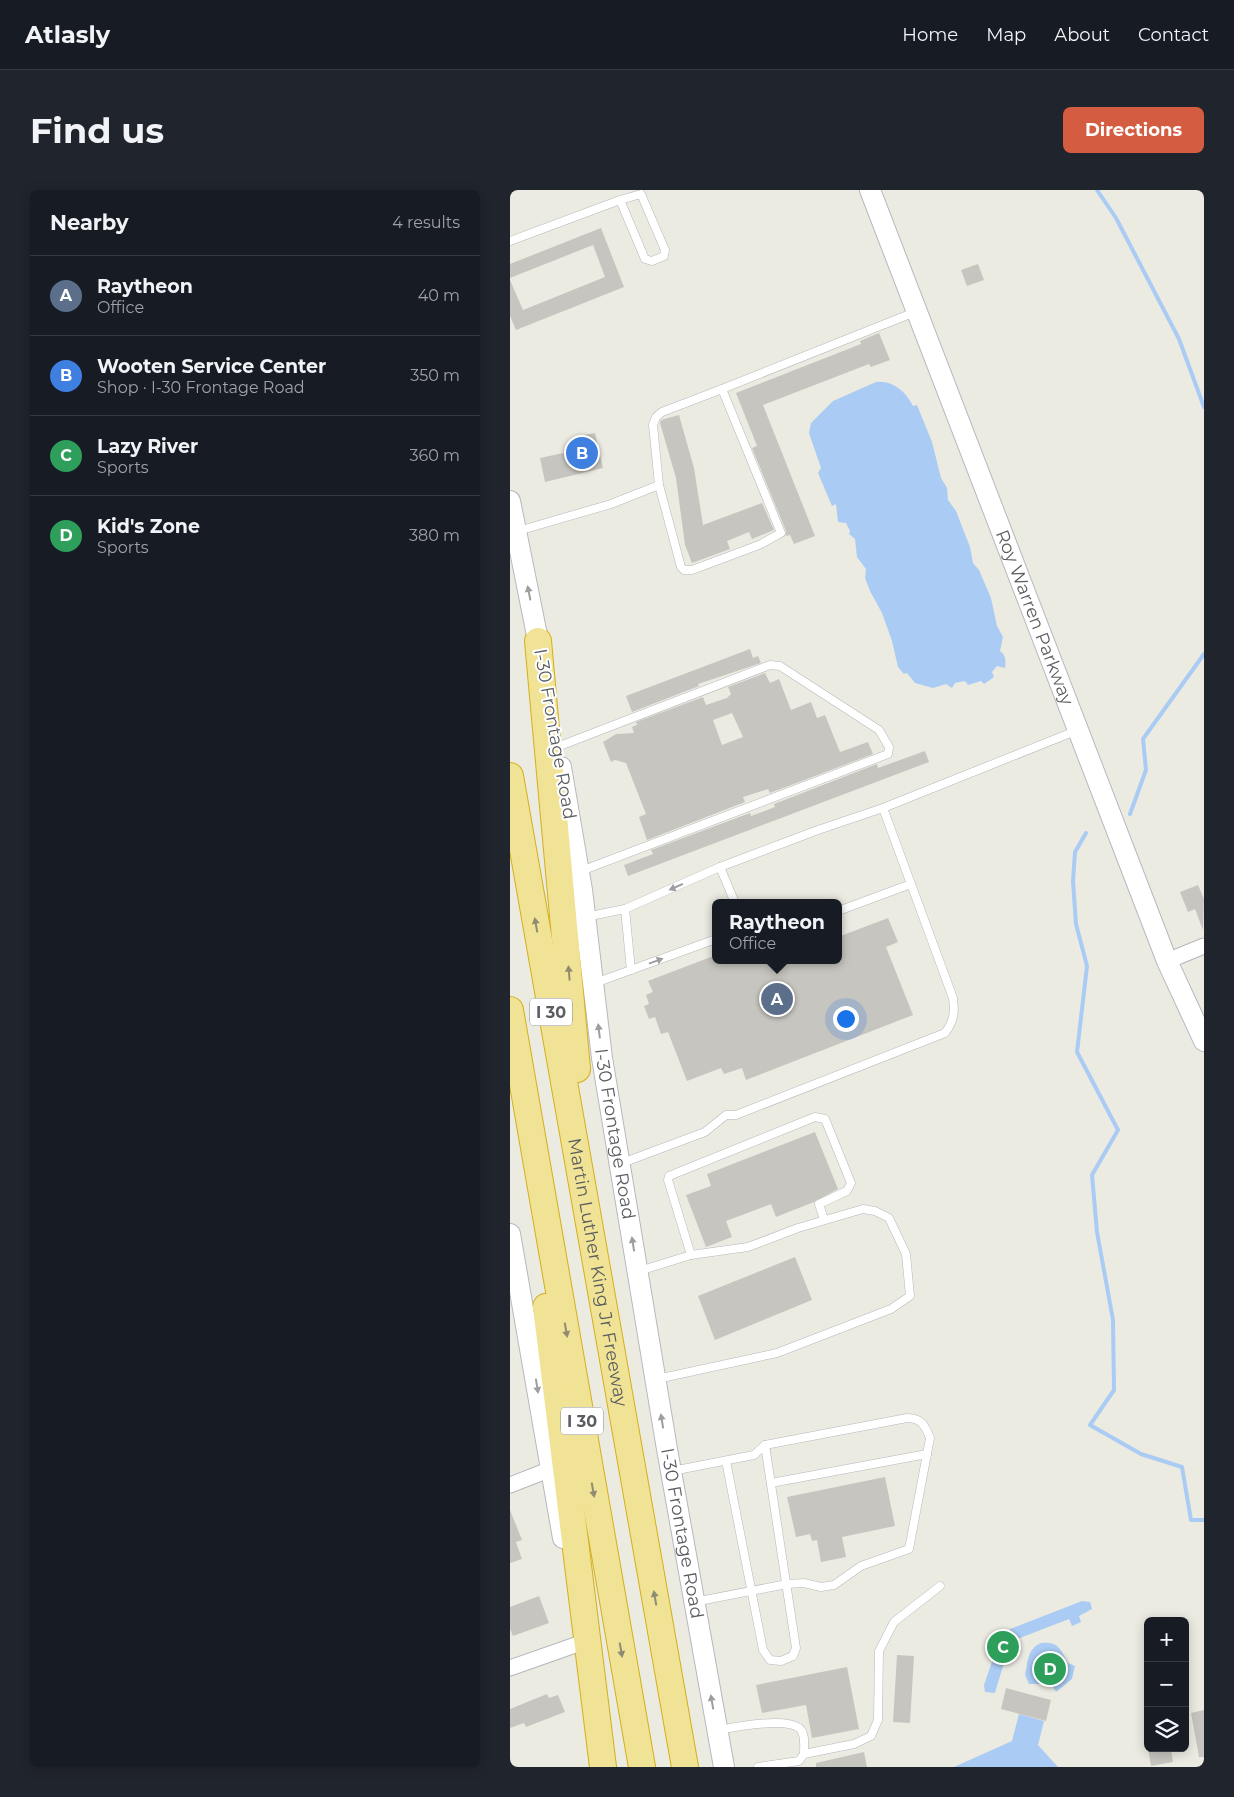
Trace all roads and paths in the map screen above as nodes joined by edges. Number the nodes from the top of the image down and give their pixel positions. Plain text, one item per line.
1 (870, 190) edge
2 (620, 200) junction
3 (510, 241) edge
4 (916, 311) junction
5 (722, 389) junction
6 (659, 485) junction
7 (510, 501) edge
8 (516, 531) junction
9 (538, 641) junction
10 (1078, 730) junction
11 (557, 747) junction
12 (510, 776) edge
13 (883, 808) junction
14 (720, 867) junction
15 (579, 872) junction
16 (911, 884) junction
17 (733, 899) edge
18 (625, 909) junction
19 (842, 910) edge
20 (585, 917) junction
21 (712, 940) edge
22 (1204, 946) edge
23 (1167, 961) junction
24 (631, 970) junction
25 (593, 983) junction
26 (510, 1010) edge
27 (1204, 1041) edge
28 (521, 1075) junction
29 (620, 1164) junction
30 (824, 1220) junction
31 (510, 1234) edge
32 (594, 1249) junction
33 (690, 1254) junction
34 (638, 1271) junction
35 (516, 1299) edge
36 (655, 1379) junction
37 (765, 1445) junction
38 (927, 1454) junction
39 (726, 1460) junction
40 (551, 1469) junction
41 (670, 1471) junction
42 (771, 1483) junction
43 (510, 1485) edge
44 (787, 1584) junction
45 (940, 1586) dead end
46 (751, 1591) junction
47 (694, 1602) junction
48 (581, 1642) junction
49 (510, 1668) edge
50 (717, 1731) junction
51 (804, 1754) junction
52 (603, 1767) edge
53 (642, 1767) edge
54 (685, 1767) edge
55 (724, 1767) edge
56 (758, 1767) edge

1 - 4 main road, Roy Warren Parkway
2 - 2 lane
2 - 3 lane
4 - 5 lane
4 - 10 main road, Roy Warren Parkway
5 - 6 lane
5 - 6 lane
6 - 8 lane
7 - 8 main road, I-30 Frontage Road
9 -> 8 main road, I-30 Frontage Road
9 - 11 main road, I-30 Frontage Road
32 -> 9 highway
10 - 13 lane
10 - 23 main road, Roy Warren Parkway
11 - 15 main road, I-30 Frontage Road
11 - 15 lane
32 -> 12 highway, Martin Luther King Jr Freeway / I 30
13 - 14 lane
13 - 16 lane
14 - 17 lane
14 -> 18 lane
15 - 20 main road, I-30 Frontage Road
16 - 19 lane
16 - 29 lane
18 - 20 lane
18 - 24 lane
20 - 25 main road, I-30 Frontage Road
24 -> 21 lane
22 - 23 street
23 - 27 main road, Roy Warren Parkway
24 - 25 lane
29 -> 25 main road, I-30 Frontage Road
26 - 28 highway, I 30
28 - 52 highway
28 -> 53 highway, I 30
34 -> 29 main road, I-30 Frontage Road
30 - 33 lane
30 - 33 lane
30 - 36 lane
31 - 35 main road
54 -> 32 highway, Martin Luther King Jr Freeway / I 30
33 - 34 lane
34 - 36 main road, I-30 Frontage Road
35 -> 40 main road
41 -> 36 main road, I-30 Frontage Road
37 - 38 lane
37 - 39 lane
37 - 42 lane
38 - 42 lane
38 - 44 lane
39 - 41 lane
39 - 46 lane
40 - 43 street
40 - 48 main road
41 - 47 main road, I-30 Frontage Road
42 - 44 lane
44 - 46 lane
44 - 46 lane
45 - 51 lane
46 - 47 lane
50 -> 47 main road, I-30 Frontage Road
48 - 49 street
48 - 52 main road
50 - 51 lane
50 - 55 main road, I-30 Frontage Road
51 - 56 lane

